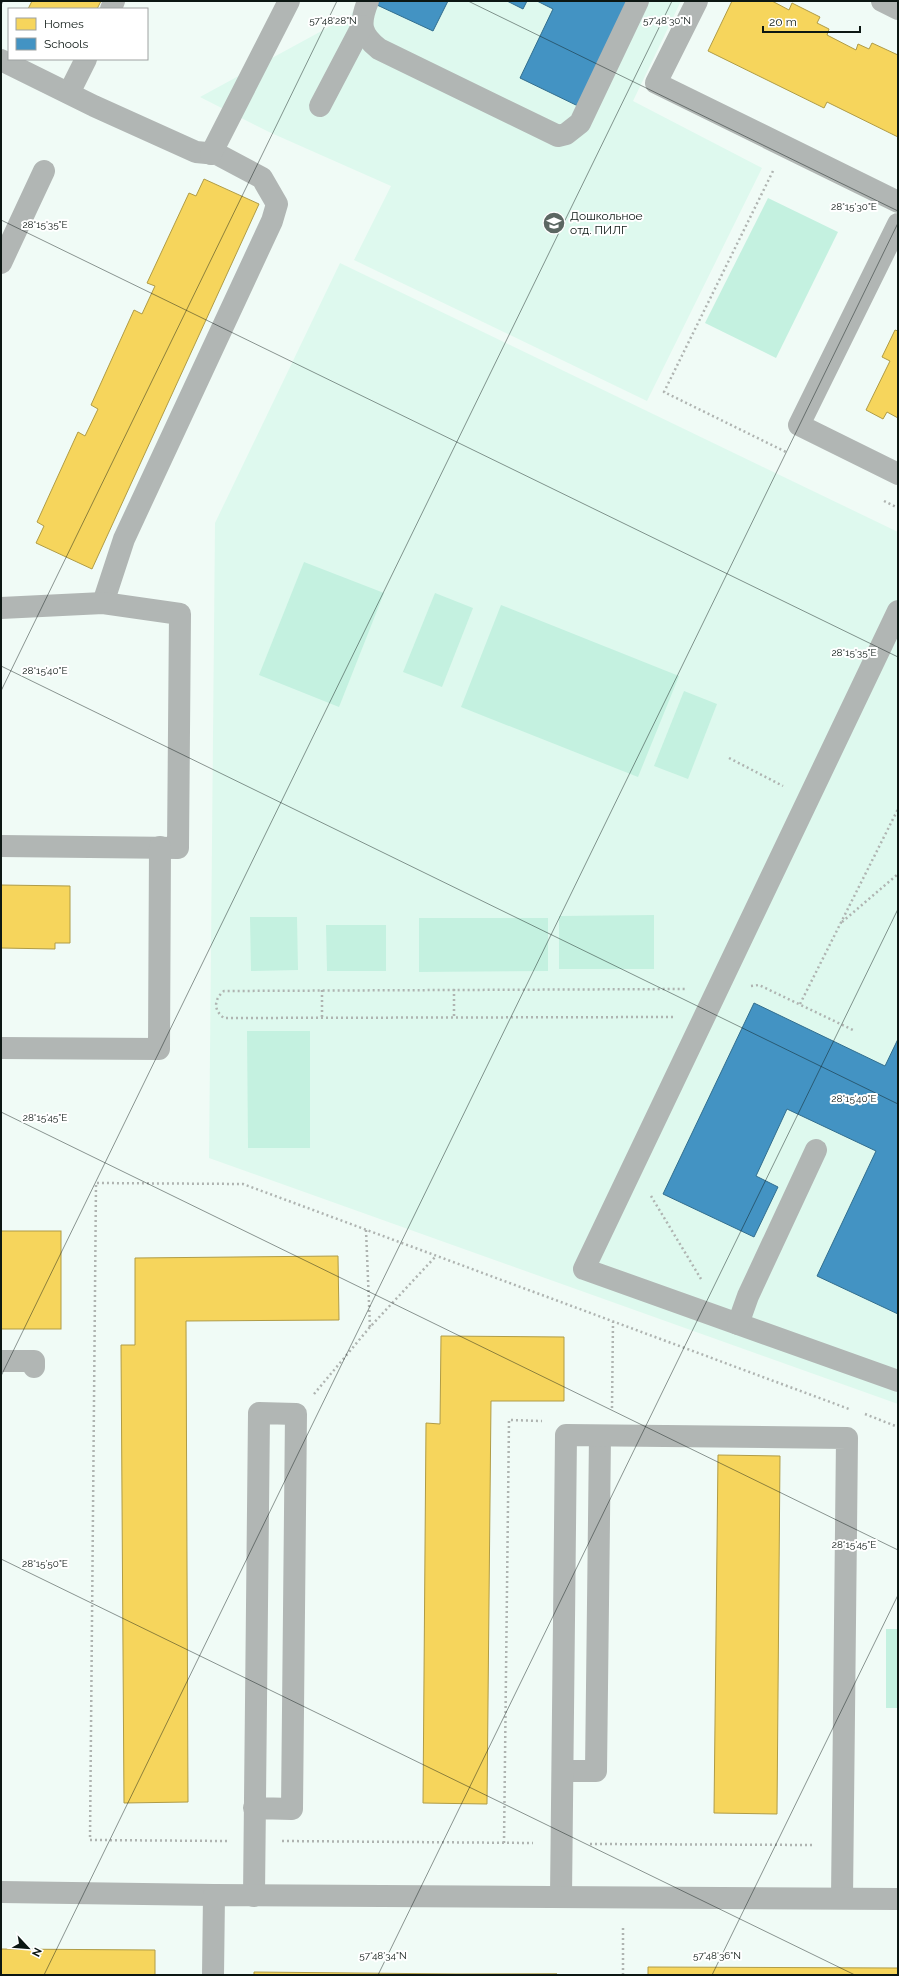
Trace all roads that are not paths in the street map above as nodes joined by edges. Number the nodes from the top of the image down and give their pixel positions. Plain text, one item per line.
1 (290, 1) edge
2 (368, 1) edge
3 (638, 1) edge
4 (697, 1) edge
5 (882, 1) edge
6 (898, 9) edge
7 (362, 26) junction
8 (1, 60) edge
9 (86, 60) edge
10 (69, 94) junction
11 (320, 106) dead end
12 (211, 154) junction
13 (44, 171) dead end
14 (898, 202) edge
15 (898, 224) edge
16 (1, 263) edge
17 (898, 474) edge
18 (103, 603) junction
19 (1, 608) edge
20 (898, 611) edge
21 (1, 846) edge
22 (160, 847) junction
23 (1, 1048) edge
24 (816, 1150) dead end
25 (738, 1324) junction
26 (1, 1361) edge
27 (34, 1367) dead end
28 (898, 1381) edge
29 (606, 1436) junction
30 (563, 1771) junction
31 (254, 1808) junction
32 (1, 1892) edge
33 (214, 1895) junction
34 (254, 1896) junction
35 (562, 1897) junction
36 (842, 1898) junction
37 (898, 1899) edge
38 (213, 1975) edge

1 - 12 street
2 - 7 street
3 - 7 street
4 - 14 street
5 - 6 street
7 - 11 street
8 - 10 street
9 - 10 street
10 - 12 street
12 - 18 street
13 - 16 street
15 - 17 street
18 - 19 street
18 - 22 street
20 - 25 street
21 - 22 street
22 - 23 street
24 - 25 street
25 - 28 street
26 - 27 street
29 - 30 street
29 - 30 street
29 - 36 street
30 - 35 street
31 - 31 street
31 - 34 street
32 - 33 street
33 - 34 street
33 - 38 street
34 - 35 street
35 - 36 street
36 - 37 street

